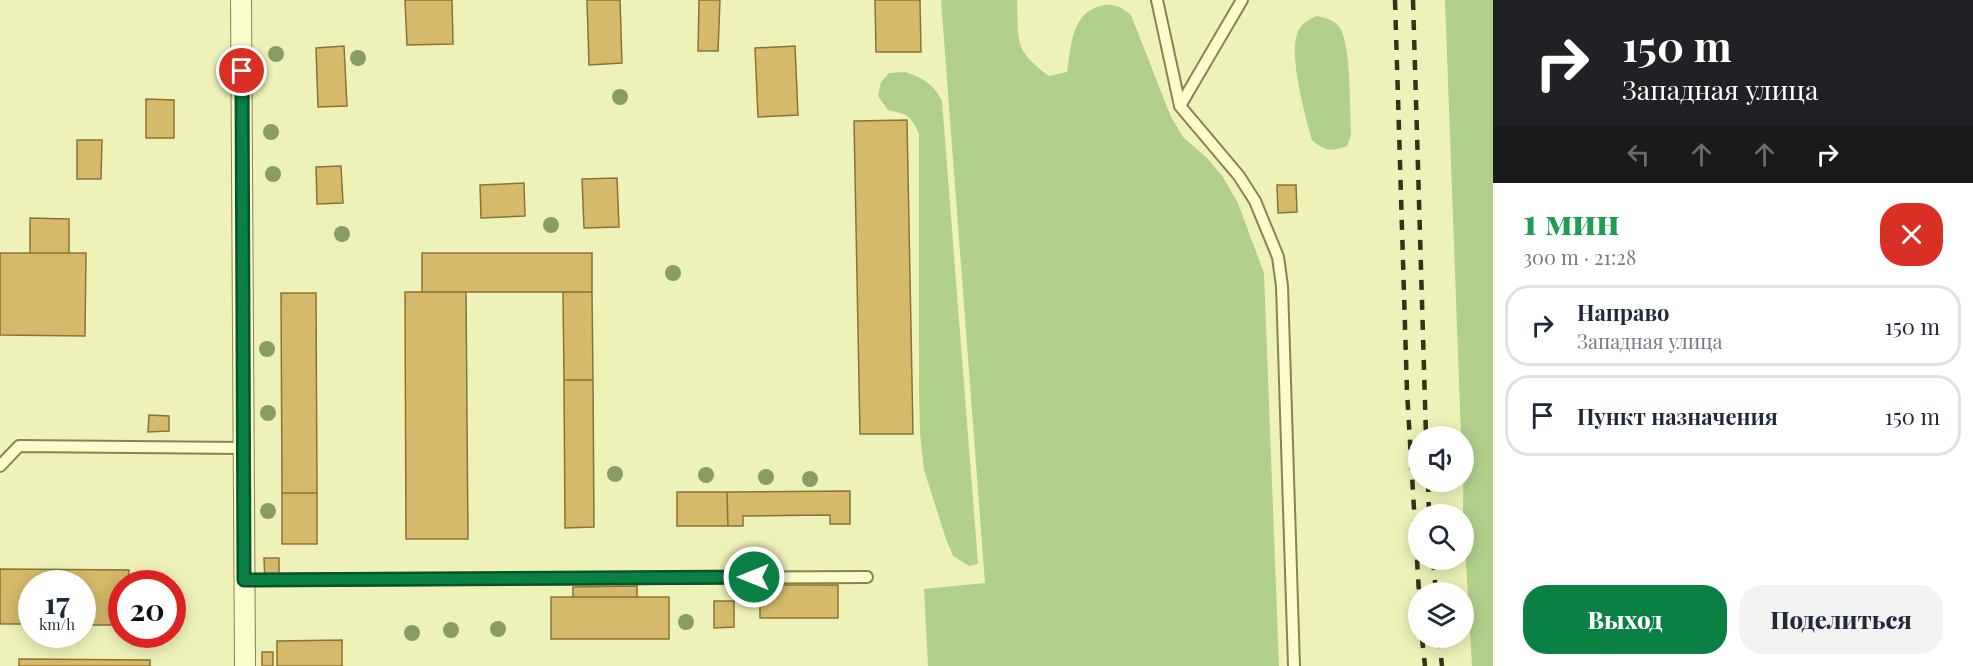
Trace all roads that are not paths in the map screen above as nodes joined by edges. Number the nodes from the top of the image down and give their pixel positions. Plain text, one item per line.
1 (241, 0) edge
2 (1157, 0) edge
3 (1242, 0) edge
4 (1180, 106) junction
5 (243, 448) junction
6 (0, 466) edge
7 (867, 577) dead end
8 (244, 580) junction
9 (245, 666) edge
10 (1294, 666) edge

1 - 5 street
2 - 4 lane
3 - 4 lane
4 - 10 lane
5 - 6 lane
5 - 8 street
7 - 8 lane
8 - 9 street

